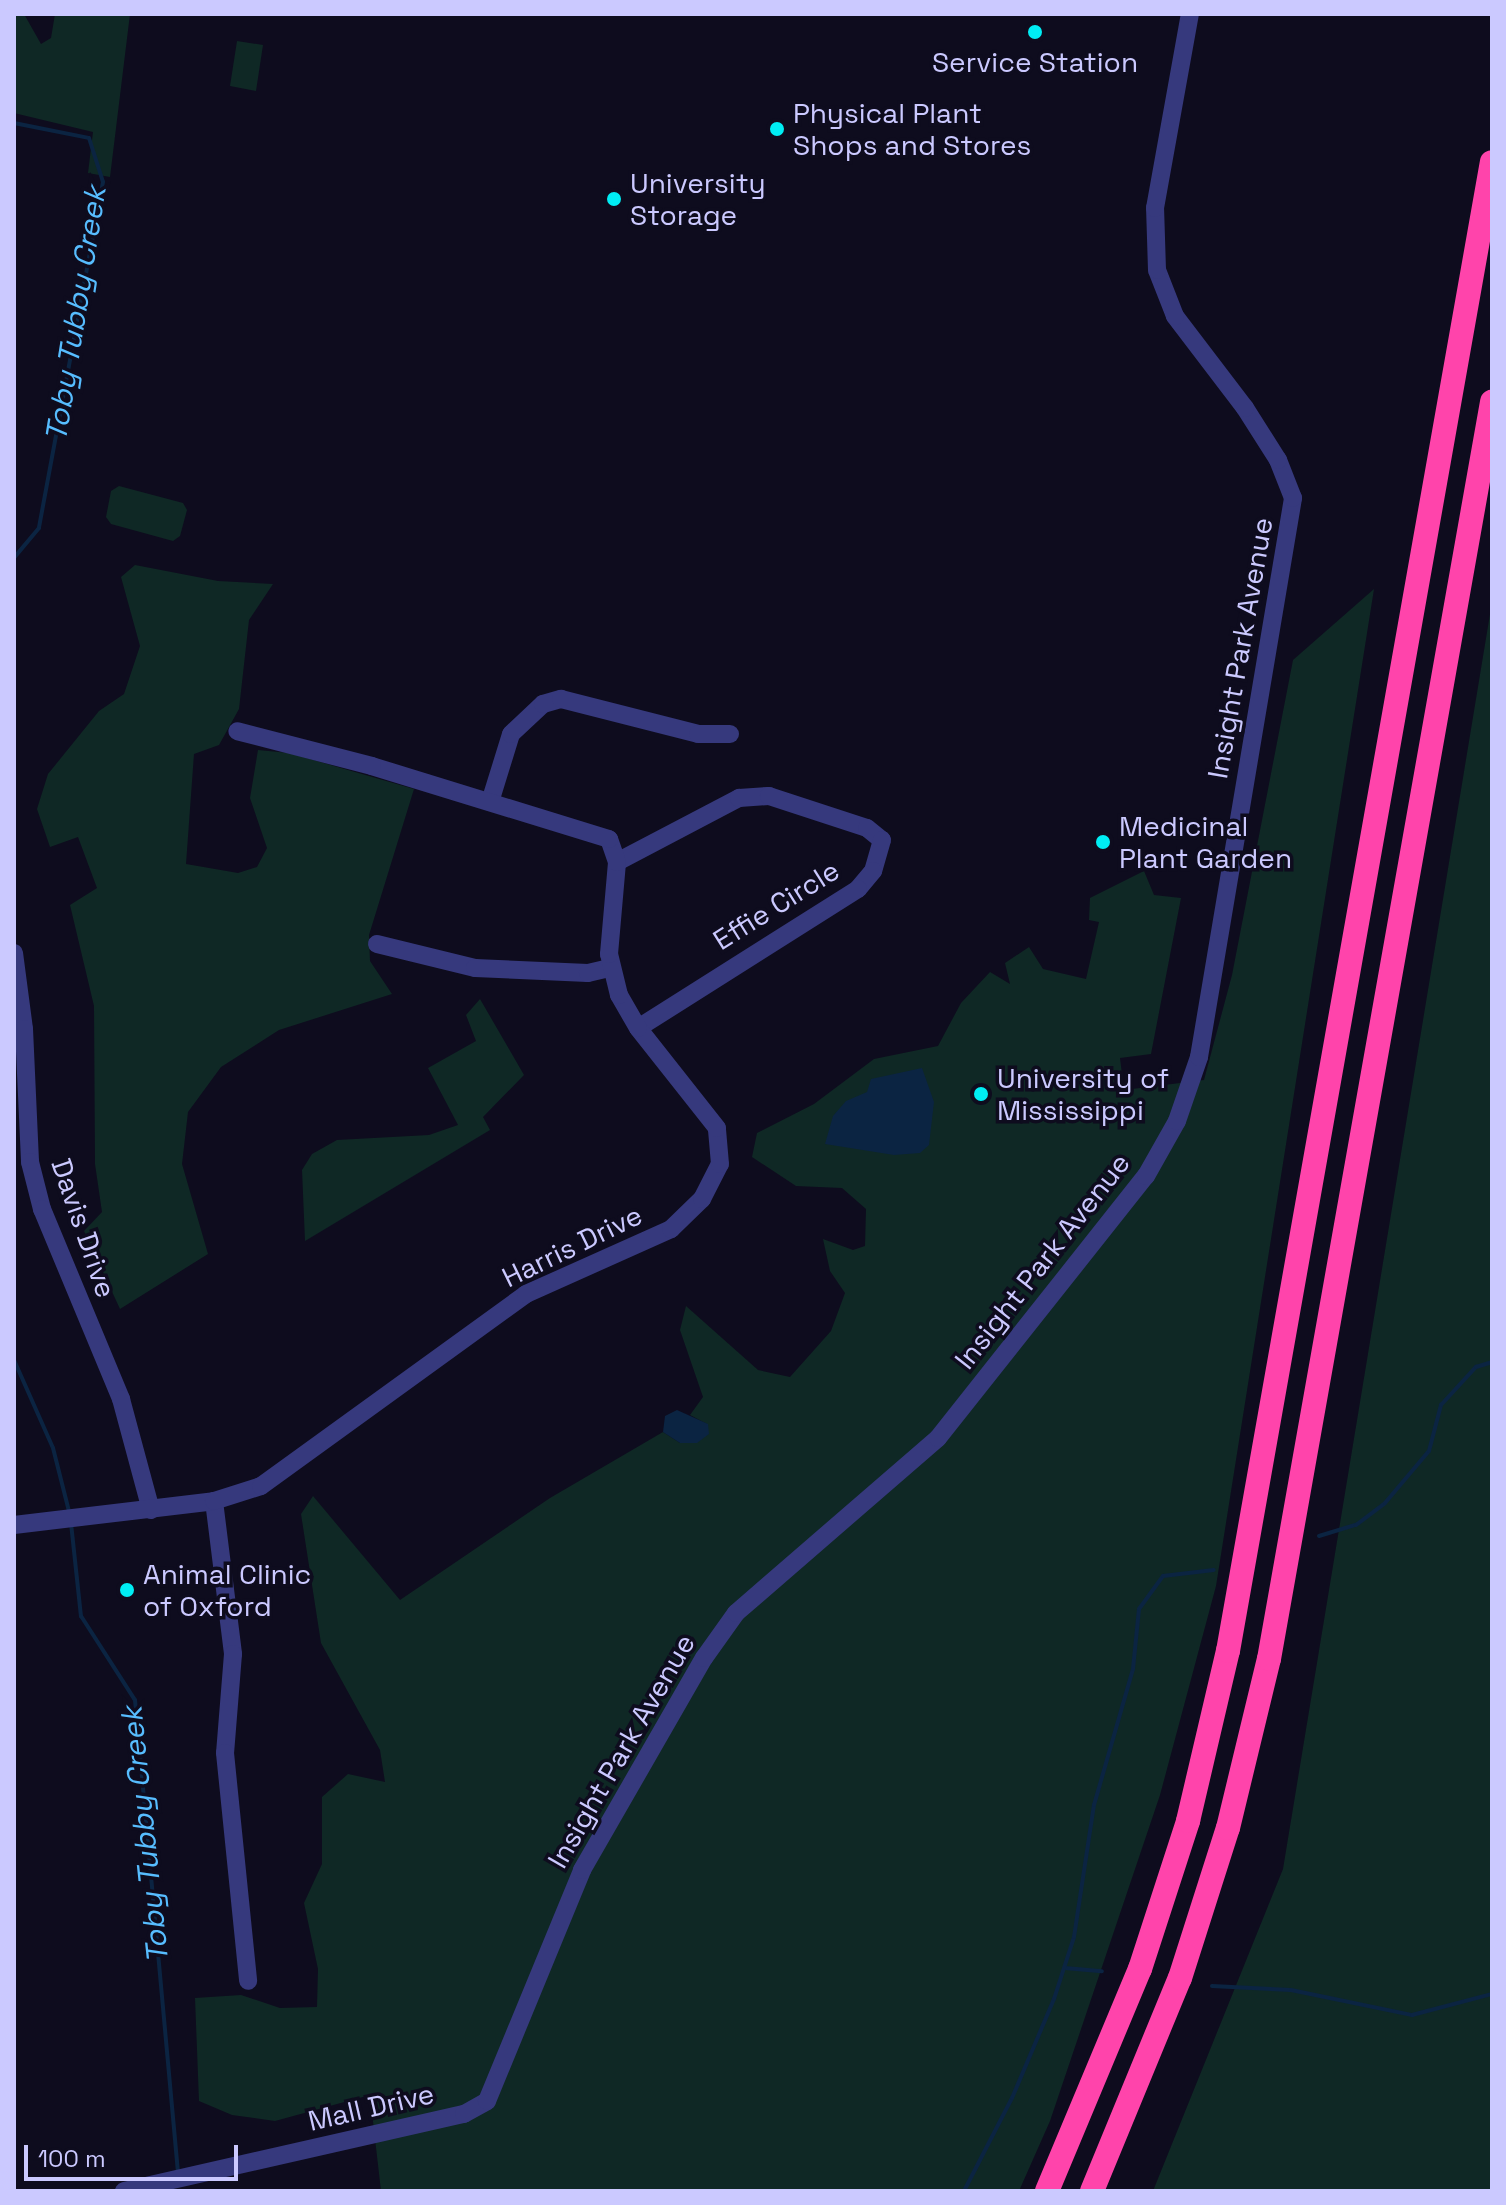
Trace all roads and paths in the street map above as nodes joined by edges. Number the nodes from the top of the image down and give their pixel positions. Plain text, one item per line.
1 (1190, 14) edge
2 (1492, 162) edge
3 (1492, 402) edge
4 (237, 731) dead end
5 (730, 734) dead end
6 (490, 802) junction
7 (617, 862) junction
8 (377, 944) dead end
9 (14, 953) edge
10 (610, 968) junction
11 (638, 1028) junction
12 (214, 1501) junction
13 (151, 1510) junction
14 (14, 1525) edge
15 (248, 1981) dead end
16 (487, 2101) joint
17 (124, 2191) edge
18 (1047, 2191) edge
19 (1092, 2191) edge

1 - 16 street, Insight Park Avenue
2 - 18 highway
3 - 19 highway
4 - 6 street
5 - 6 street
6 - 7 street
7 - 10 street, Harris Drive
7 - 11 street, Effie Circle
8 - 10 street
9 - 13 street, Davis Drive
10 - 11 street, Harris Drive
11 - 12 street, Harris Drive
12 - 13 street, Harris Drive
12 - 15 street
13 - 14 street, Harris Drive
16 - 17 street, Mall Drive

